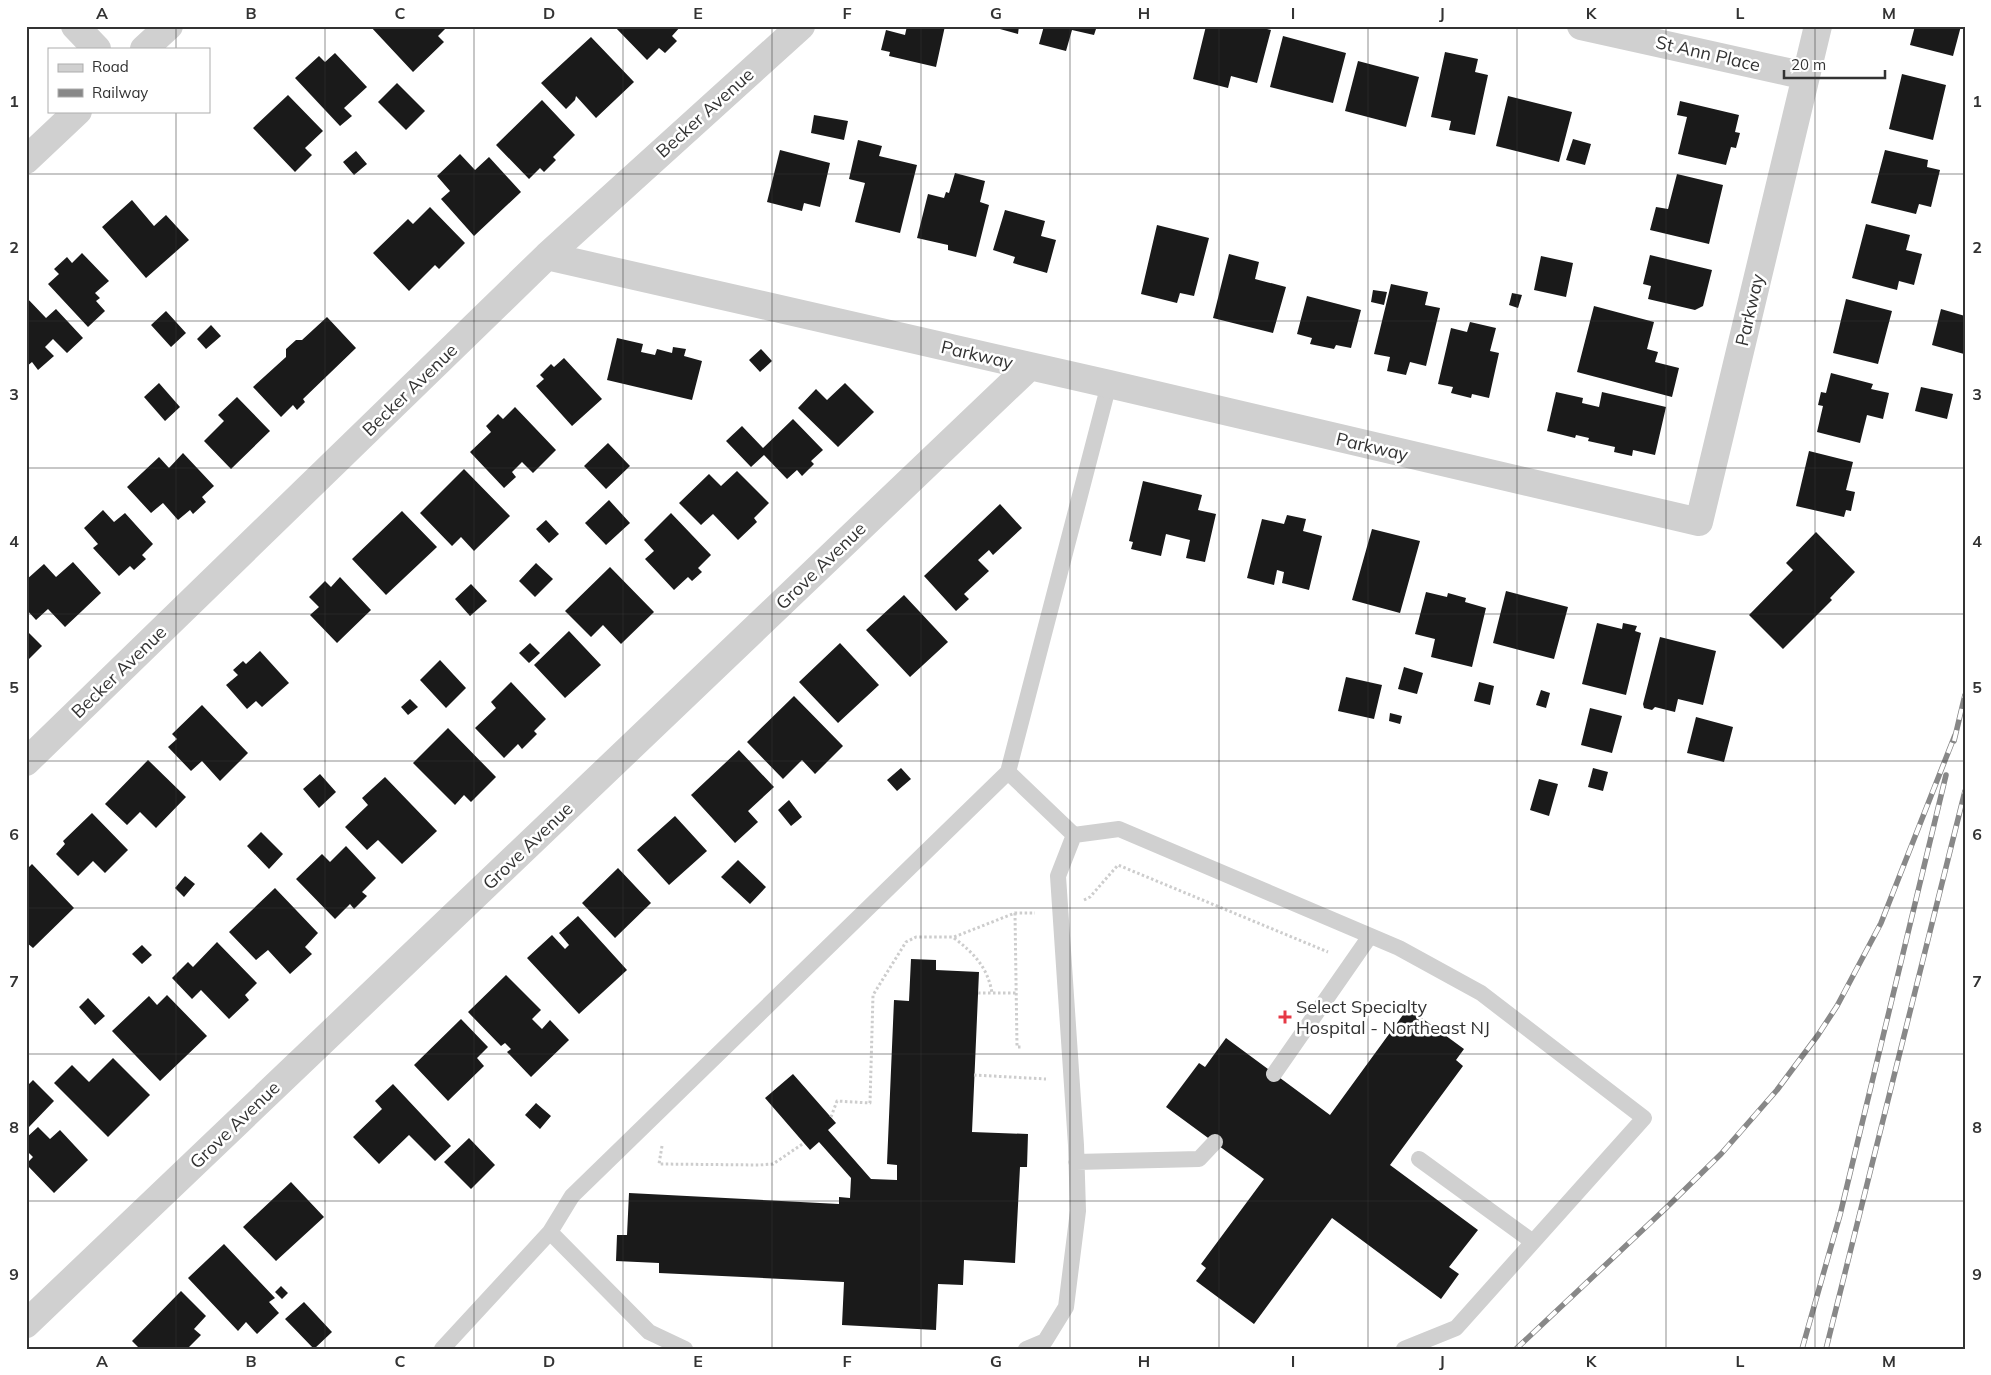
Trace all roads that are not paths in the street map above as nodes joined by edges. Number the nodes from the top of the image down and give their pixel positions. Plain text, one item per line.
1 (75, 26) edge
2 (169, 26) edge
3 (801, 26) edge
4 (1581, 26) edge
5 (1818, 26) edge
6 (96, 48) edge
7 (145, 48) edge
8 (1806, 76) junction
9 (77, 112) edge
10 (26, 160) edge
11 (547, 256) junction
12 (1030, 367) junction
13 (1109, 384) junction
14 (26, 762) edge
15 (1008, 772) junction
16 (1074, 834) junction
17 (1370, 936) junction
18 (1274, 1074) dead end
19 (1215, 1142) dead end
20 (1419, 1158) dead end
21 (1076, 1162) junction
22 (550, 1232) junction
23 (1533, 1242) junction
24 (26, 1324) edge
25 (443, 1348) edge
26 (685, 1349) edge
27 (1026, 1349) edge
28 (1404, 1349) edge

1 - 6 street
2 - 7 street
3 - 11 street, Becker Avenue
4 - 8 street, St Ann Place
5 - 8 street, Parkway
8 - 13 street, Parkway
9 - 10 street
11 - 12 street, Parkway
11 - 14 street, Becker Avenue
12 - 13 street, Parkway
12 - 24 street, Grove Avenue
13 - 15 lane
15 - 16 lane
15 - 22 lane
16 - 17 lane
16 - 21 lane
17 - 18 lane
17 - 23 lane
19 - 21 lane
20 - 23 lane
21 - 27 lane
22 - 25 lane
22 - 26 lane
23 - 28 lane

